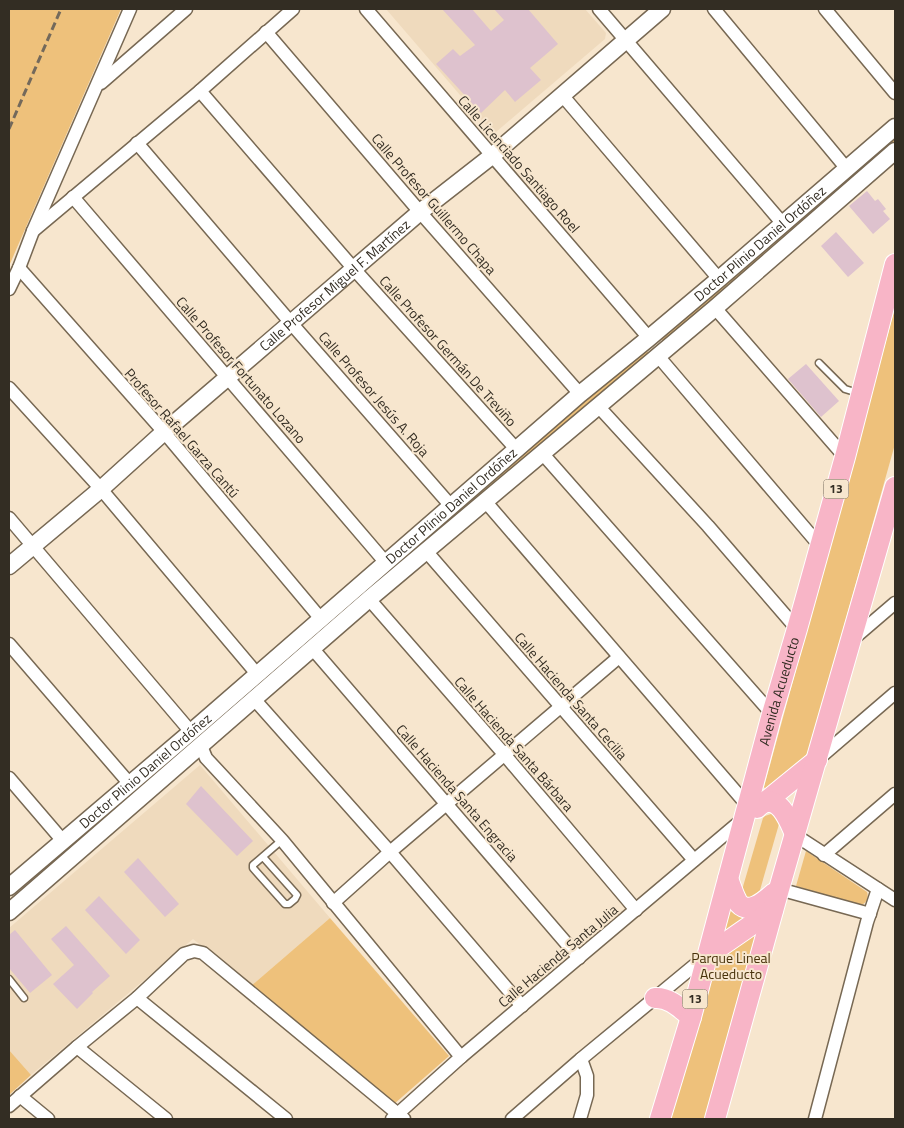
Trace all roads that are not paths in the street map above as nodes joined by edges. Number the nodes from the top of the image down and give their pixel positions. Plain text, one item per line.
1 (130, 9) edge
2 (186, 9) edge
3 (293, 9) edge
4 (366, 9) edge
5 (599, 9) edge
6 (662, 9) edge
7 (714, 9) edge
8 (825, 9) edge
9 (266, 32) junction
10 (626, 40) junction
11 (97, 86) junction
12 (200, 91) junction
13 (895, 93) edge
14 (562, 95) junction
15 (895, 126) edge
16 (137, 143) junction
17 (895, 151) edge
18 (492, 155) junction
19 (847, 169) junction
20 (73, 197) junction
21 (420, 212) junction
22 (783, 224) junction
23 (33, 230) junction
24 (895, 264) edge
25 (19, 268) junction
26 (354, 269) junction
27 (719, 279) junction
28 (9, 289) edge
29 (715, 308) junction
30 (291, 323) junction
31 (649, 338) junction
32 (658, 356) junction
33 (819, 363) dead end
34 (228, 377) junction
35 (9, 388) edge
36 (580, 394) junction
37 (862, 394) junction
38 (598, 406) junction
39 (164, 432) junction
40 (517, 450) junction
41 (542, 453) junction
42 (845, 457) junction
43 (895, 486) edge
44 (101, 489) junction
45 (485, 501) junction
46 (451, 506) junction
47 (9, 518) edge
48 (32, 546) junction
49 (820, 546) junction
50 (426, 551) junction
51 (386, 563) junction
52 (9, 566) edge
53 (369, 599) junction
54 (895, 603) edge
55 (320, 619) junction
56 (797, 629) junction
57 (851, 640) junction
58 (9, 644) edge
59 (312, 648) junction
60 (619, 657) junction
61 (257, 674) junction
62 (895, 693) edge
63 (254, 699) junction
64 (561, 706) junction
65 (772, 714) junction
66 (191, 732) junction
67 (201, 746) junction
68 (504, 754) junction
69 (817, 760) junction
70 (9, 778) edge
71 (129, 784) junction
72 (895, 794) edge
73 (446, 804) junction
74 (752, 809) junction
75 (795, 835) junction
76 (282, 840) junction
77 (63, 841) junction
78 (390, 852) junction
79 (824, 855) junction
80 (263, 857) junction
81 (694, 860) junction
82 (728, 879) junction
83 (9, 887) edge
84 (779, 889) junction
85 (878, 889) junction
86 (895, 902) edge
87 (333, 903) junction
88 (636, 910) junction
89 (773, 910) junction
90 (9, 912) edge
91 (871, 912) junction
92 (708, 955) junction
93 (579, 958) junction
94 (9, 979) edge
95 (24, 998) dead end
96 (137, 998) junction
97 (655, 998) junction
98 (522, 1006) junction
99 (690, 1017) junction
100 (77, 1047) junction
101 (461, 1057) junction
102 (582, 1059) junction
103 (20, 1096) junction
104 (9, 1106) edge
105 (398, 1118) edge
106 (48, 1119) edge
107 (166, 1119) edge
108 (286, 1119) edge
109 (512, 1119) edge
110 (580, 1119) edge
111 (660, 1119) edge
112 (715, 1119) edge
113 (815, 1119) edge

1 - 11 street
2 - 11 street
3 - 9 street
4 - 18 street, Calle Licenciado Santiago Roel
5 - 10 street
6 - 10 street, Calle Profesor Miguel F. Martínez
7 - 19 street
8 - 13 street
9 - 12 street
9 - 21 street, Calle Profesor Guillermo Chapa
10 - 14 street, Calle Profesor Miguel F. Martínez
10 - 22 street
11 - 23 street
12 - 16 street
12 - 26 street, Calle Profesor Germán De Treviño
14 - 18 street, Calle Profesor Miguel F. Martínez
14 - 27 street
15 - 19 street, Doctor Plinio Daniel Ordóñez
16 - 20 street
16 - 30 street, Calle Profesor Jesús A. Roja
17 - 29 street, Doctor Plinio Daniel Ordóñez
18 - 21 street, Calle Profesor Miguel F. Martínez
18 - 31 street, Calle Licenciado Santiago Roel
19 - 22 street, Doctor Plinio Daniel Ordóñez
20 - 23 street
20 - 34 street, Calle Profesor Fortunato Lozano
21 - 26 street, Calle Profesor Miguel F. Martínez
21 - 36 street, Calle Profesor Guillermo Chapa
22 - 27 street, Doctor Plinio Daniel Ordóñez
23 - 25 street
24 - 37 main road, Avenida Acueducto / 13
25 - 28 street
25 - 39 street, Profesor Rafael Garza Cantú
26 - 30 street, Calle Profesor Miguel F. Martínez
26 - 40 street, Calle Profesor Germán De Treviño
27 - 31 street, Doctor Plinio Daniel Ordóñez
29 - 32 street, Doctor Plinio Daniel Ordóñez
29 - 42 street
30 - 34 street, Calle Profesor Miguel F. Martínez
30 - 46 street, Calle Profesor Jesús A. Roja
31 - 32 street
31 - 36 street, Doctor Plinio Daniel Ordóñez
32 - 38 street, Doctor Plinio Daniel Ordóñez
32 - 49 street
33 - 37 lane
34 - 39 street, Calle Profesor Miguel F. Martínez
34 - 51 street, Calle Profesor Fortunato Lozano
35 - 44 street
36 - 40 street, Doctor Plinio Daniel Ordóñez
37 - 42 main road, Avenida Acueducto / 13
38 - 41 street, Doctor Plinio Daniel Ordóñez
38 - 56 street
39 - 44 street, Calle Profesor Miguel F. Martínez
39 - 55 street, Profesor Rafael Garza Cantú
40 - 46 street, Doctor Plinio Daniel Ordóñez
41 - 45 street, Doctor Plinio Daniel Ordóñez
41 - 65 street
42 - 49 main road, Avenida Acueducto / 13
43 - 57 main road
44 - 48 street, Calle Profesor Miguel F. Martínez
44 - 61 street
45 - 50 street, Doctor Plinio Daniel Ordóñez
45 - 60 street
46 - 51 street, Doctor Plinio Daniel Ordóñez
47 - 48 street
48 - 52 street, Calle Profesor Miguel F. Martínez
48 - 66 street
49 - 56 main road, Avenida Acueducto / 13
50 - 53 street, Doctor Plinio Daniel Ordóñez
50 - 64 street, Calle Hacienda Santa Cecilia
51 - 55 street, Doctor Plinio Daniel Ordóñez
53 - 59 street, Doctor Plinio Daniel Ordóñez
53 - 68 street, Calle Hacienda Santa Bárbara
54 - 57 street
55 - 61 street, Doctor Plinio Daniel Ordóñez
56 - 65 main road, Avenida Acueducto / 13
57 - 69 main road
58 - 71 street
59 - 63 street, Doctor Plinio Daniel Ordóñez
59 - 73 street, Calle Hacienda Santa Engracia
60 - 64 street
60 - 74 street
61 - 66 street, Doctor Plinio Daniel Ordóñez
62 - 69 street
63 - 67 street, Doctor Plinio Daniel Ordóñez
63 - 78 street
64 - 68 street
64 - 81 street, Calle Hacienda Santa Cecilia
65 - 74 main road, Avenida Acueducto / 13
66 - 67 street
66 - 71 street, Doctor Plinio Daniel Ordóñez
67 - 76 street
67 - 90 street, Doctor Plinio Daniel Ordóñez
68 - 73 street
68 - 88 street, Calle Hacienda Santa Bárbara
69 - 74 main road
69 - 75 main road
70 - 77 street
71 - 77 street, Doctor Plinio Daniel Ordóñez
72 - 79 street
73 - 78 street
73 - 93 street, Calle Hacienda Santa Engracia
74 - 75 main road
74 - 81 street, Calle Hacienda Santa Julia
74 - 82 main road, Avenida Acueducto / 13
75 - 79 street
75 - 84 main road
76 - 80 lane
76 - 87 street
77 - 83 street, Doctor Plinio Daniel Ordóñez
78 - 87 street
78 - 98 street
79 - 85 street
80 - 80 lane
81 - 88 street, Calle Hacienda Santa Julia
82 - 84 main road
82 - 92 main road, Avenida Acueducto / 13
84 - 89 main road
84 - 91 street
85 - 86 street
85 - 91 street
86 - 91 street
87 - 101 street
88 - 93 street, Calle Hacienda Santa Julia
89 - 92 main road
89 - 112 main road
91 - 113 street
92 - 97 street
92 - 99 main road, Avenida Acueducto / 13
93 - 98 street, Calle Hacienda Santa Julia
94 - 95 lane
96 - 100 street
96 - 105 street
96 - 108 street
97 - 99 main road
97 - 102 street
98 - 101 street, Calle Hacienda Santa Julia
99 - 111 main road, Avenida Acueducto / 13
100 - 103 street
100 - 107 street
101 - 105 street, Calle Hacienda Santa Julia
102 - 109 street
102 - 110 street
103 - 104 street
103 - 106 street

